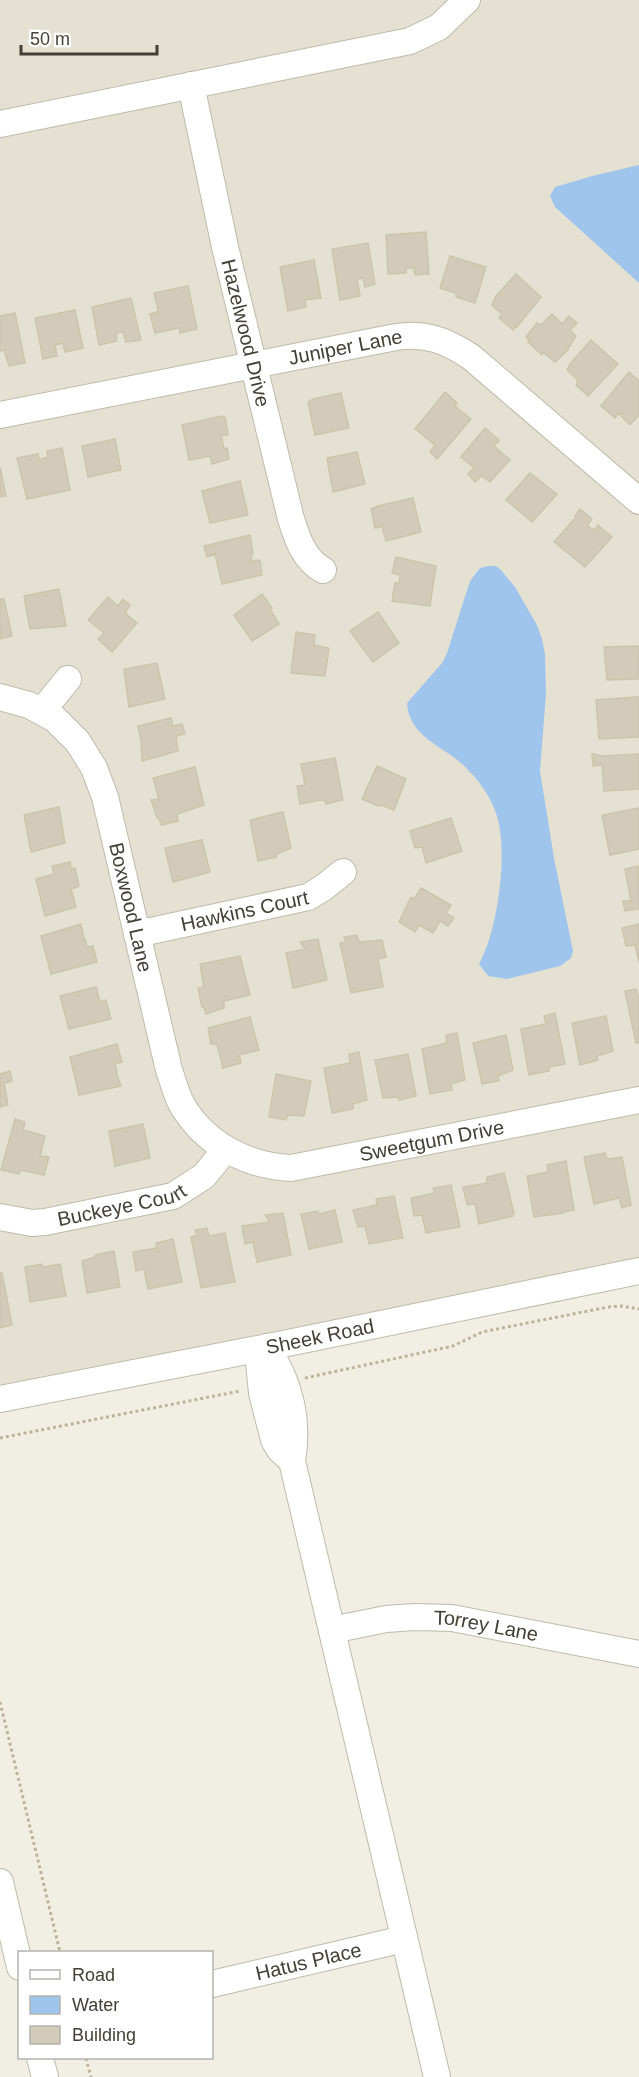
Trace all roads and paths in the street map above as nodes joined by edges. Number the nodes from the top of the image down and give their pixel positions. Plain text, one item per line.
1 (467, 0) edge
2 (191, 85) junction
3 (0, 124) edge
4 (253, 365) junction
5 (0, 415) edge
6 (639, 501) edge
7 (322, 570) dead end
8 (68, 679) dead end
9 (0, 697) edge
10 (42, 711) junction
11 (343, 872) dead end
12 (137, 934) junction
13 (639, 1100) edge
14 (226, 1149) junction
15 (0, 1217) edge
16 (639, 1271) edge
17 (639, 1309) edge
18 (266, 1347) junction
19 (306, 1378) dead end
20 (242, 1391) dead end
21 (0, 1399) edge
22 (0, 1438) edge
23 (332, 1630) junction
24 (639, 1654) edge
25 (0, 1702) edge
26 (0, 1882) edge
27 (404, 1939) junction
28 (60, 1951) edge
29 (18, 1958) edge
30 (213, 1984) edge
31 (40, 2059) edge
32 (86, 2059) edge
33 (45, 2077) edge
34 (91, 2077) edge
35 (437, 2077) edge

1 - 2 street
2 - 3 street
2 - 4 street, Hazelwood Drive
4 - 5 street, Juniper Lane
4 - 6 street, Juniper Lane
4 - 7 street, Hazelwood Drive
8 - 10 street
9 - 10 street, Boxwood Lane
10 - 12 street, Boxwood Lane
11 - 12 street, Hawkins Court
12 - 14 street, Boxwood Lane
13 - 14 street, Sweetgum Drive
14 - 15 street, Buckeye Court
16 - 18 street, Sheek Road
17 - 19 path
18 - 21 street, Sheek Road
18 - 23 street
20 - 22 path
23 - 24 street, Torrey Lane
23 - 27 street
25 - 28 path
26 - 29 street
27 - 30 street, Hatus Place
27 - 35 street
31 - 33 street
32 - 34 path

